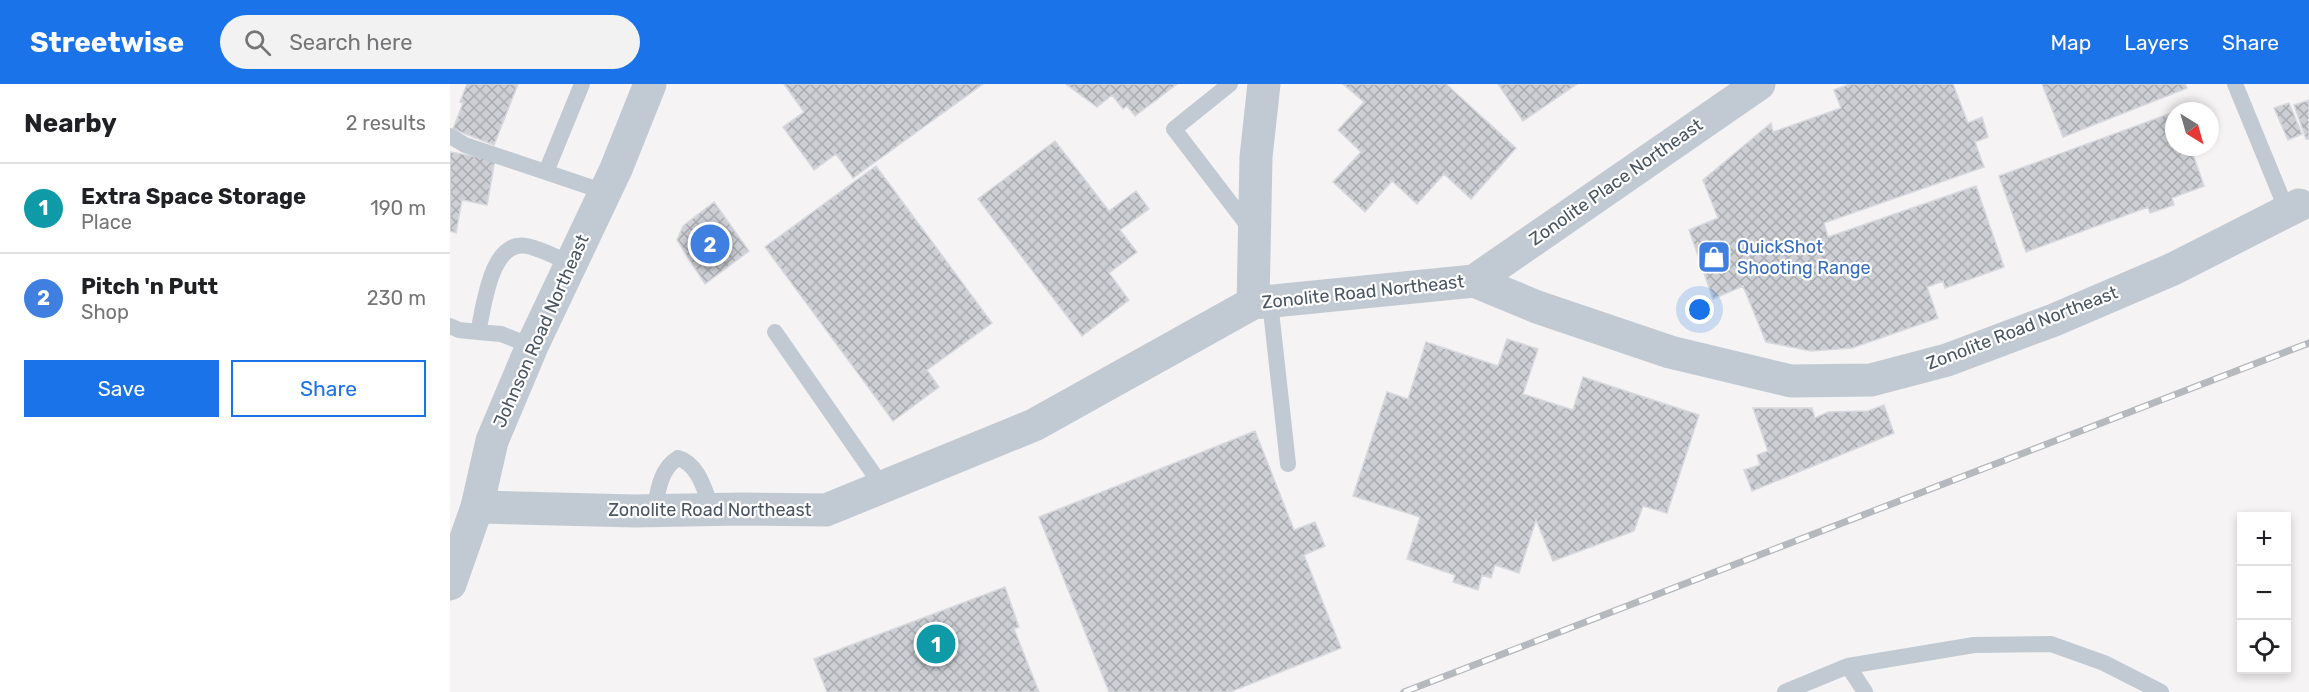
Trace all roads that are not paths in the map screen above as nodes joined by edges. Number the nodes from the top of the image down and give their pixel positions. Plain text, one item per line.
1 (582, 84) edge
2 (650, 84) edge
3 (1230, 84) edge
4 (1264, 84) edge
5 (1759, 84) edge
6 (2235, 84) edge
7 (450, 136) edge
8 (546, 172) junction
9 (605, 192) junction
10 (2298, 206) edge
11 (1254, 234) junction
12 (572, 264) junction
13 (1474, 281) junction
14 (1261, 303) junction
15 (450, 327) edge
16 (478, 332) junction
17 (775, 332) dead end
18 (532, 346) junction
19 (1288, 464) dead end
20 (882, 486) junction
21 (463, 507) edge
22 (712, 509) junction
23 (654, 511) junction
24 (450, 584) edge
25 (1848, 666) junction
26 (1785, 692) edge
27 (1866, 692) edge
28 (2161, 692) edge

1 - 8 lane
2 - 9 street, Johnson Road Northeast
3 - 11 lane
4 - 11 street
5 - 13 street, Zonolite Place Northeast
6 - 10 lane
7 - 8 lane
8 - 9 lane
9 - 12 street, Johnson Road Northeast
10 - 13 street, Zonolite Road Northeast
11 - 14 street
12 - 16 lane
12 - 18 street, Johnson Road Northeast
13 - 14 street, Zonolite Road Northeast
14 - 19 lane
14 - 20 street, Zonolite Road Northeast
15 - 16 lane
16 - 18 lane
17 - 20 lane
18 - 21 street, Johnson Road Northeast
20 - 22 street, Zonolite Road Northeast
21 - 23 street, Zonolite Road Northeast
21 - 24 street, Johnson Road Northeast
22 - 23 street, Zonolite Road Northeast
22 - 23 lane
25 - 26 lane
25 - 27 lane
25 - 28 lane

